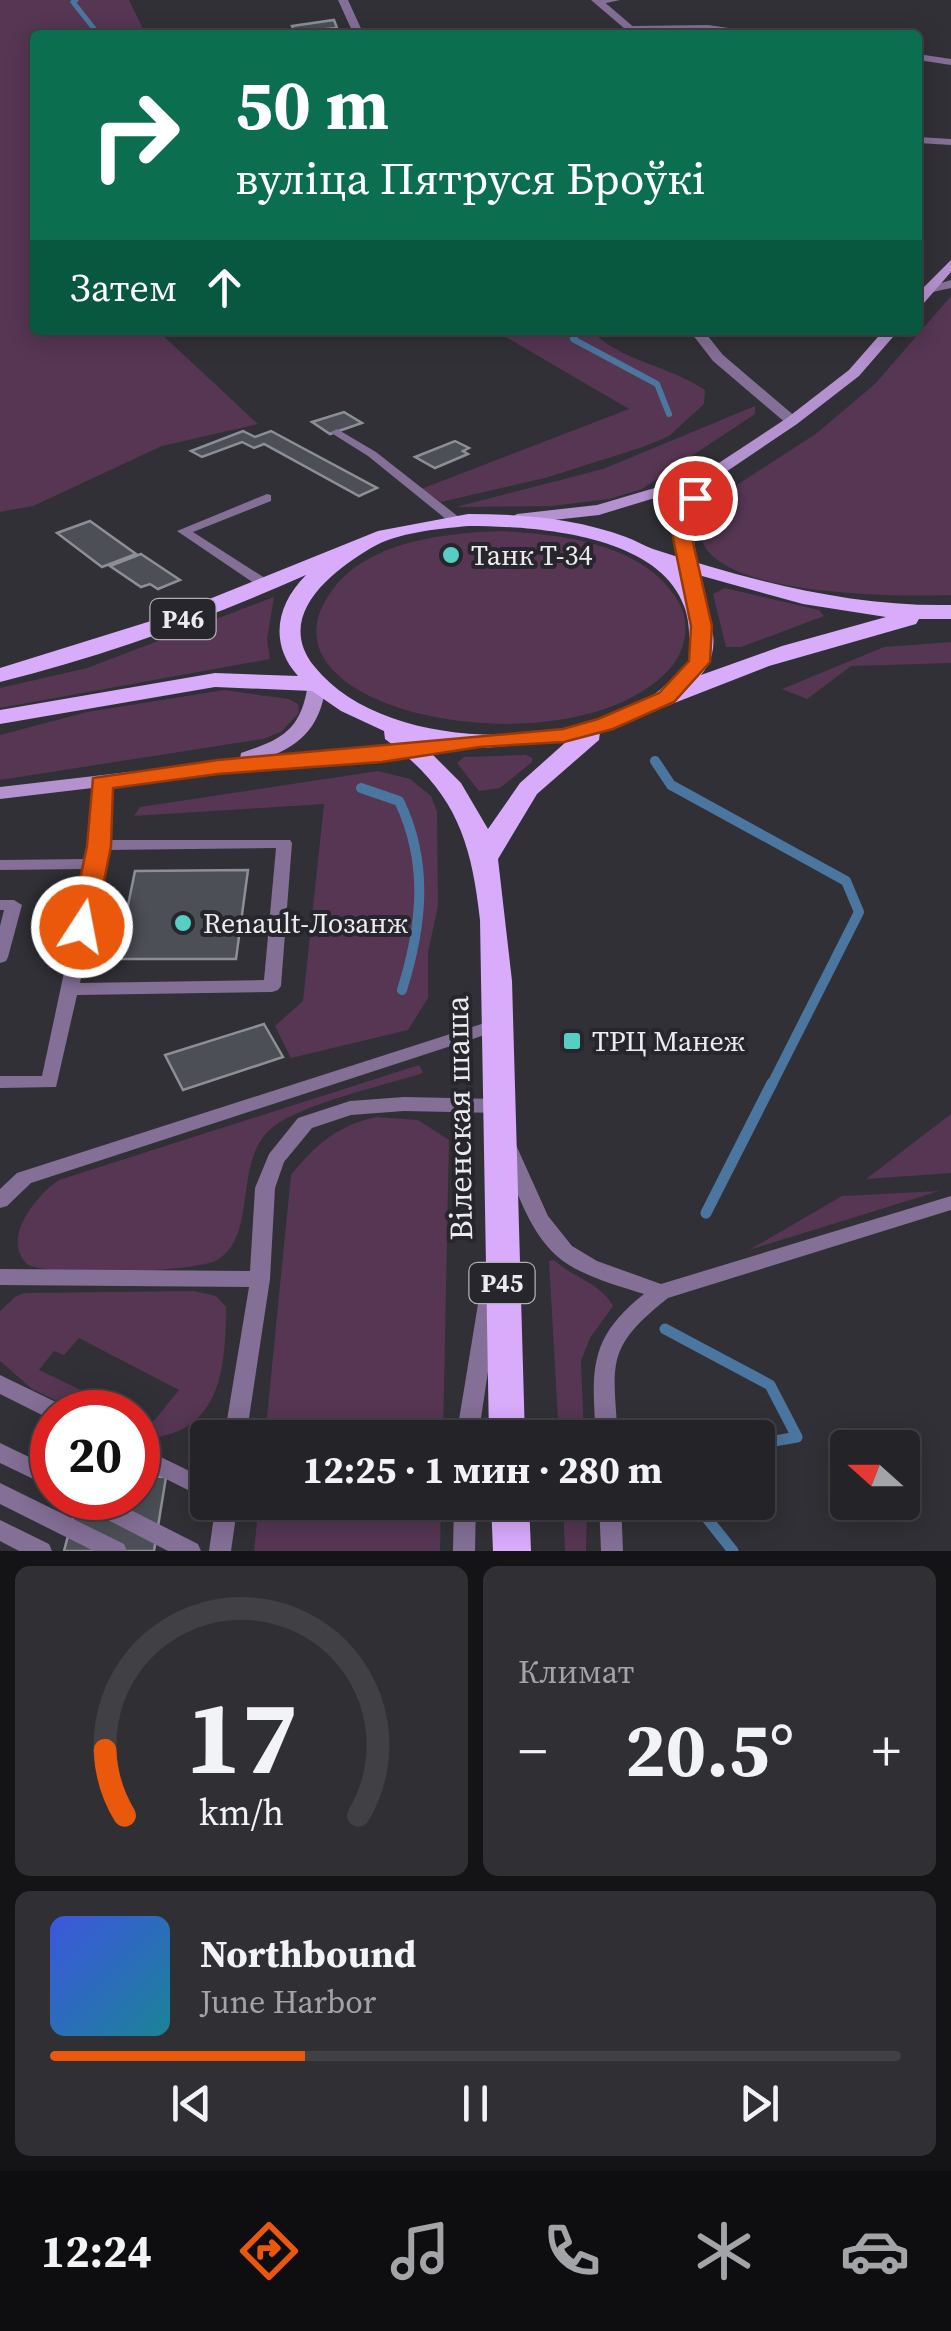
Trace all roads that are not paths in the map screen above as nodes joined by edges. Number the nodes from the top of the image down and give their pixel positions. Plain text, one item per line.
1 (343, 0) edge
2 (616, 0) edge
3 (596, 1) edge
4 (358, 30) edge
5 (632, 30) edge
6 (692, 30) edge
7 (730, 30) edge
8 (922, 57) edge
9 (951, 62) edge
10 (922, 140) edge
11 (951, 142) edge
12 (951, 264) edge
13 (951, 284) edge
14 (928, 290) junction
15 (922, 297) edge
16 (700, 335) edge
17 (888, 335) edge
18 (792, 422) junction
19 (337, 432) dead end
20 (708, 477) junction
21 (268, 498) dead end
22 (517, 520) junction
23 (456, 521) junction
24 (360, 547) junction
25 (640, 552) junction
26 (692, 567) junction
27 (266, 585) junction
28 (693, 598) junction
29 (945, 612) edge
30 (0, 675) edge
31 (317, 684) junction
32 (666, 698) junction
33 (0, 717) edge
34 (378, 722) junction
35 (606, 724) junction
36 (480, 741) junction
37 (417, 750) junction
38 (218, 767) junction
39 (101, 782) junction
40 (0, 794) edge
41 (99, 846) junction
42 (485, 858) junction
43 (94, 864) junction
44 (0, 866) edge
45 (0, 904) edge
46 (0, 957) edge
47 (70, 990) junction
48 (501, 1024) junction
49 (0, 1082) edge
50 (499, 1118) junction
51 (0, 1201) edge
52 (951, 1202) edge
53 (501, 1234) junction
54 (0, 1277) edge
55 (260, 1279) junction
56 (661, 1292) junction
57 (0, 1384) edge
58 (30, 1399) edge
59 (238, 1420) edge
60 (470, 1420) edge
61 (506, 1420) edge
62 (606, 1420) edge
63 (0, 1452) edge
64 (160, 1466) edge
65 (30, 1468) edge
66 (190, 1482) edge
67 (0, 1493) edge
68 (130, 1520) edge
69 (224, 1520) edge
70 (465, 1520) edge
71 (511, 1520) edge
72 (611, 1520) edge
73 (0, 1530) edge
74 (41, 1551) edge
75 (116, 1551) edge
76 (190, 1551) edge
77 (220, 1551) edge
78 (464, 1551) edge
79 (512, 1551) edge
80 (612, 1551) edge

1 - 4 street
2 - 3 street
3 - 5 street
6 - 7 street
8 - 9 street
10 - 11 street
12 - 14 main road
13 - 14 street
14 - 15 main road
16 - 18 street
17 - 18 main road
18 - 20 main road
19 - 23 lane
20 - 22 main road
20 - 26 main road
21 - 27 lane
22 - 23 main road, Р46
22 - 25 main road, Р46
23 - 24 main road, Р46
24 - 27 main road, Р46
24 - 31 main road, Р46
25 - 26 main road, Р46
25 - 28 main road, Р46
26 - 28 main road
26 - 29 main road, Р46
27 - 30 main road, Р46
28 - 32 main road, Р46
29 - 32 main road, Р46
31 - 33 main road, Р46
31 - 34 main road, Р46
31 - 38 main road
32 - 35 main road, Р46
34 - 36 main road, Р46
34 - 37 main road, Р45
35 - 36 main road, Р46
35 - 42 main road
36 - 37 main road
37 - 38 main road
37 - 42 main road, Р45
38 - 39 main road
39 - 40 main road
39 - 41 lane
41 - 43 lane
41 - 47 lane
42 - 48 main road, Віленская шаша / Р45
43 - 44 lane
43 - 47 lane
45 - 46 lane
47 - 49 lane
48 - 50 main road, Віленская шаша / Р45
48 - 51 lane
50 - 53 main road, Віленская шаша / Р45
50 - 55 lane
50 - 56 lane
52 - 56 lane
53 - 60 lane
53 - 61 main road, Віленская шаша / Р45
54 - 55 lane
55 - 59 lane
56 - 62 lane
57 - 58 lane
63 - 65 lane
64 - 66 lane
67 - 75 lane
68 - 76 lane
69 - 77 lane
70 - 78 lane
71 - 79 main road
72 - 80 lane
73 - 74 lane

